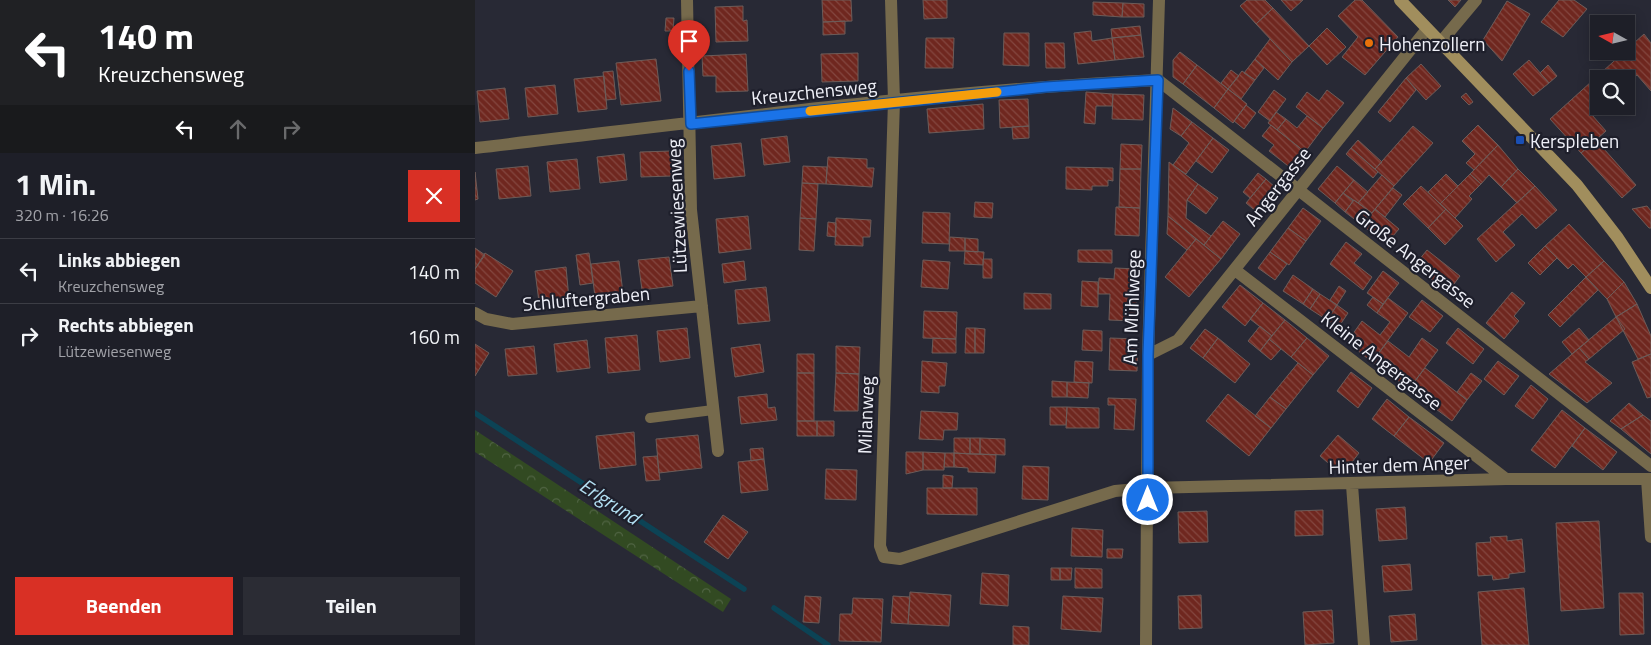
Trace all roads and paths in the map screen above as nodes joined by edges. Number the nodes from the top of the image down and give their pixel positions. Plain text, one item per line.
1 (687, 0) edge
2 (891, 0) edge
3 (1159, 0) edge
4 (1400, 0) edge
5 (1476, 0) edge
6 (1427, 29) junction
7 (1440, 43) junction
8 (1158, 80) junction
9 (894, 101) junction
10 (691, 124) junction
11 (475, 148) edge
12 (1299, 190) junction
13 (1235, 270) junction
14 (1651, 288) edge
15 (702, 306) junction
16 (475, 313) edge
17 (1148, 356) junction
18 (713, 410) junction
19 (650, 418) dead end
20 (718, 451) dead end
21 (1651, 466) edge
22 (1649, 479) edge
23 (1506, 480) junction
24 (1352, 484) junction
25 (1148, 488) junction
26 (1651, 537) edge
27 (1145, 645) edge
28 (1364, 645) edge

1 - 10 street, Lützewiesenweg
2 - 9 street, Milanweg
3 - 8 street, Am Mühlwege
4 - 6 main road
5 - 7 street
6 - 7 main road
6 - 12 street, Angergasse
7 - 14 main road
8 - 9 street, Kreuzchensweg
8 - 12 street, Große Angergasse
8 - 17 street, Am Mühlwege
9 - 10 street, Kreuzchensweg
9 - 25 street, Milanweg
10 - 11 street, Kreuzchensweg
10 - 15 street, Lützewiesenweg
12 - 13 street, Angergasse
12 - 21 street, Große Angergasse
13 - 17 street, Angergasse
13 - 23 street, Kleine Angergasse
15 - 16 street, Schluftergraben
15 - 18 street, Lützewiesenweg
17 - 25 street, Am Mühlwege
18 - 19 lane
18 - 20 street, Lützewiesenweg
22 - 23 street, Hinter dem Anger
22 - 26 street
23 - 24 street, Hinter dem Anger
24 - 25 street, Hinter dem Anger
24 - 28 street
25 - 27 street, Am Mühlwege

